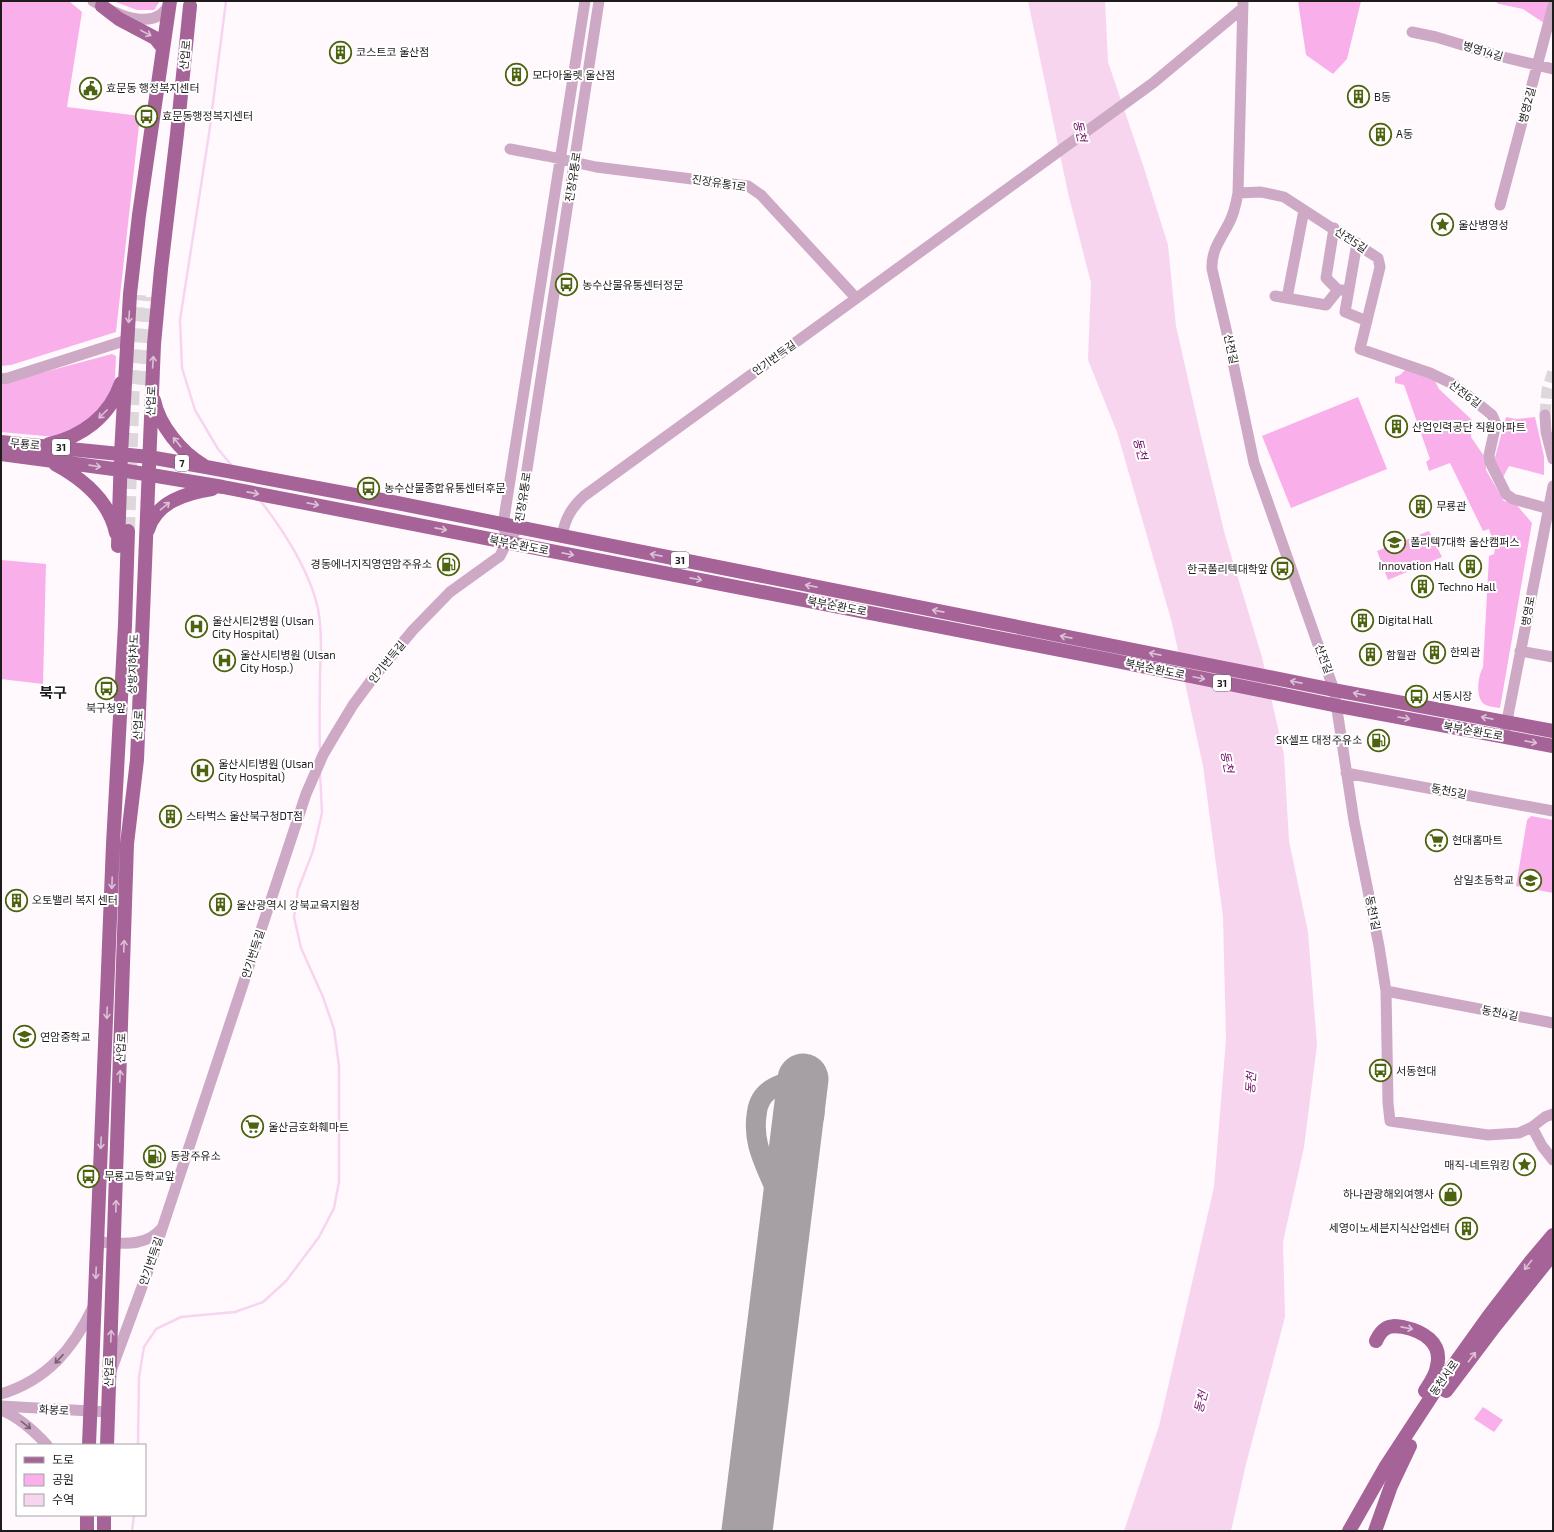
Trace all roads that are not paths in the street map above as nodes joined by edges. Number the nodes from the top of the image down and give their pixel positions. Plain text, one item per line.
1 (585, 1) edge
2 (599, 1) edge
3 (172, 2) edge
4 (190, 3) edge
5 (98, 4) edge
6 (1243, 5) edge
7 (1553, 6) edge
8 (1412, 32) dead end
9 (163, 48) junction
10 (1537, 65) junction
11 (1553, 69) edge
12 (510, 149) dead end
13 (560, 159) junction
14 (575, 163) junction
15 (1238, 194) junction
16 (1500, 205) dead end
17 (1304, 210) junction
18 (1334, 228) junction
19 (1356, 243) junction
20 (1343, 290) junction
21 (1275, 296) dead end
22 (856, 298) junction
23 (1287, 298) junction
24 (1367, 321) junction
25 (127, 340) junction
26 (1360, 349) joint
27 (126, 367) junction
28 (1, 379) edge
29 (151, 382) junction
30 (1545, 416) tunnel mouth
31 (1, 442) edge
32 (41, 445) junction
33 (1, 454) edge
34 (121, 454) junction
35 (149, 457) junction
36 (1553, 459) edge
37 (48, 460) junction
38 (210, 468) junction
39 (121, 470) junction
40 (148, 474) junction
41 (1553, 486) edge
42 (227, 488) junction
43 (1550, 509) edge
44 (503, 524) junction
45 (518, 528) junction
46 (137, 534) junction
47 (562, 536) junction
48 (507, 542) junction
49 (118, 545) junction
50 (1520, 651) junction
51 (1553, 657) edge
52 (1334, 690) junction
53 (1338, 706) junction
54 (1506, 722) junction
55 (1553, 731) edge
56 (1504, 736) junction
57 (1553, 746) edge
58 (1346, 773) junction
59 (1553, 811) edge
60 (120, 844) junction
61 (1386, 991) junction
62 (1553, 1023) edge
63 (1553, 1114) edge
64 (1532, 1127) junction
65 (1553, 1160) edge
66 (163, 1227) junction
67 (1553, 1235) edge
68 (97, 1242) junction
69 (114, 1242) junction
70 (1553, 1254) edge
71 (95, 1302) junction
72 (1376, 1341) dead end
73 (109, 1377) junction
74 (1, 1394) edge
75 (1, 1406) edge
76 (1, 1410) edge
77 (90, 1412) junction
78 (108, 1412) junction
79 (46, 1444) edge
80 (89, 1444) edge
81 (107, 1444) edge
82 (1410, 1446) junction
83 (1386, 1466) junction
84 (104, 1516) edge
85 (104, 1531) edge
86 (1348, 1531) edge
87 (1360, 1531) edge
88 (1375, 1531) edge

1 - 13 street, 진장유통로
2 - 14 street, 진장유통로
3 - 4 main road, 산업로
3 - 5 street
3 - 9 main road, 산업로
29 -> 4 main road, 산업로
5 -> 9 main road
6 - 15 street, 산전길
6 - 22 street, 안기번득길
7 - 10 street, 병영2길
8 - 10 street, 병영14길
9 -> 25 main road, 산업로
10 - 11 street, 병영14길
10 - 16 street, 병영2길
12 - 13 street, 진장유통1로
13 - 14 street, 진장유통1로
13 - 44 street, 진장유통로
14 - 22 street, 진장유통1로
14 - 45 street, 진장유통로
15 - 17 street, 산전5길
15 - 52 street, 산전길
17 - 18 street, 산전5길
17 - 23 street
18 - 19 street, 산전5길
18 - 20 street
19 - 20 street
19 - 24 street, 산전5길
20 - 23 street
20 - 24 street
21 - 23 street
22 - 47 street, 안기번득길
24 - 26 street, 산전5길
25 - 27 main road, 산업로
25 - 28 street
26 - 43 street, 산전6길
27 -> 32 main road
27 - 34 main road, 산업로
29 - 35 main road, 산업로
38 -> 29 main road
30 - 36 street
31 - 32 main road, 무룡로 / 31
32 - 34 main road, 무룡로 / 31
33 - 37 main road, 무룡로 / 31
34 - 35 main road, 북부순환도로 / 7
34 - 39 main road, 산업로
35 - 38 main road, 북부순환도로 / 7
35 - 40 main road, 산업로
37 -> 39 main road, 무룡로 / 31
37 - 49 main road
38 - 44 main road, 북부순환도로 / 31
39 - 40 main road, 북부순환도로 / 31
39 - 49 main road, 산업로
40 - 42 main road, 북부순환도로 / 31
40 - 46 main road, 산업로
41 - 43 street, 병영로
46 -> 42 main road
42 -> 48 main road, 북부순환도로 / 31
43 - 50 street, 병영로
44 - 45 main road, 북부순환도로 / 31
44 - 48 street, 진장유통로
45 - 47 main road, 북부순환도로 / 31
45 - 48 street, 진장유통로
46 - 60 main road, 산업로
46 - 60 main road, 산업로
52 -> 47 main road, 북부순환도로 / 31
48 -> 53 main road, 북부순환도로 / 31
48 - 66 street, 안기번득길
49 - 60 main road, 산업로
50 - 51 street
50 - 54 street, 병영로
52 - 53 street, 산전길
54 -> 52 main road, 북부순환도로 / 31
53 -> 56 main road, 북부순환도로 / 31
53 - 58 street, 동천1길
54 - 55 main road, 북부순환도로 / 31
54 - 56 street, 병영로
56 -> 57 main road, 북부순환도로 / 31
58 - 59 street, 동천5길
58 - 61 street, 동천1길
60 -> 68 main road, 산업로
69 -> 60 main road, 산업로
61 - 62 street, 동천4길
61 - 64 street, 동천1길
63 - 64 street
64 - 65 street
66 - 69 street
66 - 73 street, 안기번득길
67 -> 83 main road, 동천서로
68 - 69 street
68 -> 71 main road, 산업로
73 -> 69 main road, 산업로
82 -> 70 main road, 동천서로
71 -> 74 street
71 - 77 main road, 산업로
72 -> 83 main road
73 - 78 main road, 산업로
75 - 77 street, 화봉로
76 -> 79 street
77 - 78 street, 화봉로
77 - 80 main road, 산업로
78 - 81 main road, 산업로
82 - 87 main road, 동천서로
82 - 88 main road
83 - 86 main road, 동천서로
84 - 85 main road

